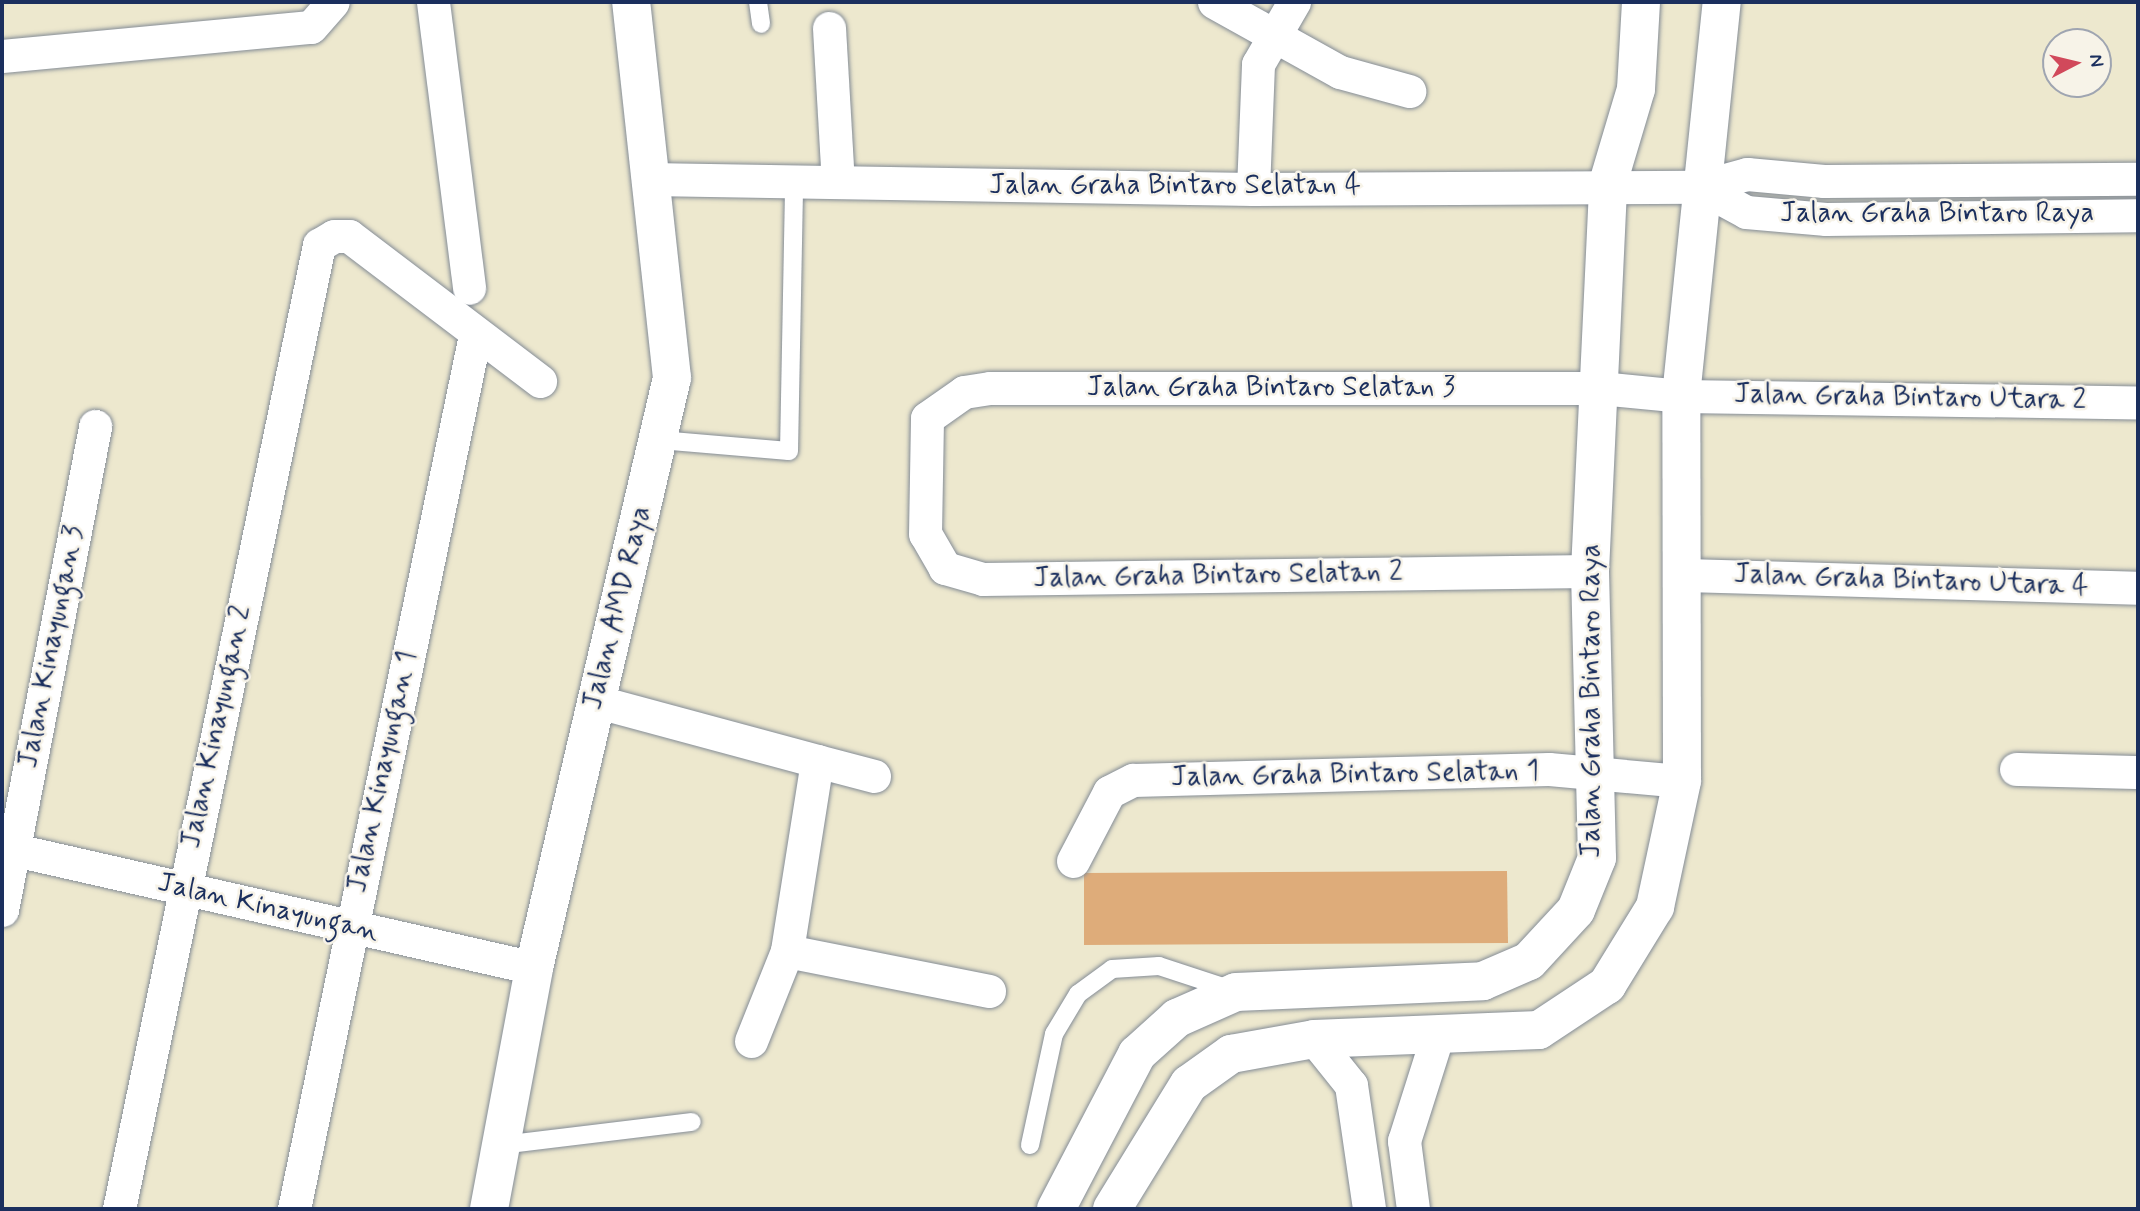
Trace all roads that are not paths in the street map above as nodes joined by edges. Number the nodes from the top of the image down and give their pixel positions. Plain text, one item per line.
1 (333, 2) edge
2 (433, 2) edge
3 (631, 2) edge
4 (758, 2) edge
5 (1214, 2) edge
6 (1294, 2) edge
7 (1641, 2) edge
8 (1721, 2) edge
9 (761, 24) dead end
10 (829, 28) dead end
11 (1270, 35) junction
12 (2, 56) edge
13 (1409, 90) dead end
14 (649, 179) junction
15 (2138, 179) edge
16 (794, 181) junction
17 (838, 183) junction
18 (1608, 183) junction
19 (1700, 187) junction
20 (1253, 189) junction
21 (2138, 215) edge
22 (469, 288) dead end
23 (475, 335) junction
24 (540, 381) dead end
25 (1600, 388) junction
26 (1681, 396) junction
27 (2138, 402) edge
28 (95, 426) dead end
29 (660, 440) junction
30 (926, 477) joint
31 (1590, 571) junction
32 (1684, 575) junction
33 (2138, 588) edge
34 (595, 701) junction
35 (817, 761) junction
36 (2016, 769) dead end
37 (2138, 772) edge
38 (874, 776) dead end
39 (1598, 778) junction
40 (1682, 781) junction
41 (7, 848) edge
42 (1073, 861) dead end
43 (182, 888) junction
44 (2, 910) edge
45 (350, 927) junction
46 (787, 951) junction
47 (534, 968) junction
48 (989, 991) dead end
49 (1236, 992) junction
50 (1438, 1034) junction
51 (1314, 1039) junction
52 (751, 1041) dead end
53 (692, 1122) dead end
54 (1405, 1141) junction
55 (1362, 1143) junction
56 (1030, 1144) dead end
57 (501, 1145) junction
58 (119, 1209) edge
59 (294, 1209) edge
60 (489, 1209) edge
61 (1056, 1209) edge
62 (1112, 1209) edge
63 (1369, 1209) edge
64 (1413, 1209) edge

1 - 12 street
2 - 22 street
3 - 14 main road, Jalan AMD Raya
4 - 9 lane
5 - 11 street
6 - 11 street
7 - 18 main road, Jalan Graha Bintaro Raya
8 - 19 main road
10 - 17 street
11 - 13 street
11 - 20 street
14 - 16 street, Jalan Graha Bintaro Selatan 4
14 - 29 main road, Jalan AMD Raya
15 - 19 street, Jalan Graha Bintaro Raya
16 - 17 street, Jalan Graha Bintaro Selatan 4
16 - 29 lane
17 - 20 street, Jalan Graha Bintaro Selatan 4
18 - 19 street, Jalan Graha Bintaro Selatan 4
18 - 20 street, Jalan Graha Bintaro Selatan 4
18 - 25 main road, Jalan Graha Bintaro Raya
19 - 21 street, Jalan Graha Bintaro Raya
19 - 26 main road
23 - 24 street
23 - 43 street, Jalan Kinayungan 2
23 - 45 street, Jalan Kinayungan 1
25 - 26 street, Jalan Graha Bintaro Selatan 3
25 - 30 street, Jalan Graha Bintaro Selatan 3
25 - 31 main road, Jalan Graha Bintaro Raya
26 - 27 street, Jalan Graha Bintaro Utara 2
26 - 32 main road
28 - 41 street, Jalan Kinayungan 3
29 - 34 main road, Jalan AMD Raya
30 - 31 street, Jalan Graha Bintaro Selatan 2
31 - 39 main road, Jalan Graha Bintaro Raya
32 - 33 street, Jalan Graha Bintaro Utara 4
32 - 40 main road
34 - 35 street
34 - 47 main road, Jalan AMD Raya
35 - 38 street
35 - 46 street
36 - 37 street
39 - 40 street, Jalan Graha Bintaro Selatan 1
39 - 42 street, Jalan Graha Bintaro Selatan 1
39 - 49 main road, Jalan Graha Bintaro Raya
40 - 50 main road
41 - 43 street, Jalan Kinayungan
41 - 44 street, Jalan Kinayungan 3
43 - 45 street, Jalan Kinayungan
43 - 58 street, Jalan Kinayungan 2
45 - 47 street, Jalan Kinayungan
45 - 59 street, Jalan Kinayungan 1
46 - 48 street
46 - 52 street
47 - 57 main road, Jalan AMD Raya
49 - 56 lane
49 - 61 main road, Jalan Graha Bintaro Raya
50 - 51 main road
50 - 54 street
51 - 55 street
51 - 62 main road
53 - 57 lane
54 - 55 street
54 - 64 street
55 - 63 street
57 - 60 main road, Jalan AMD Raya

